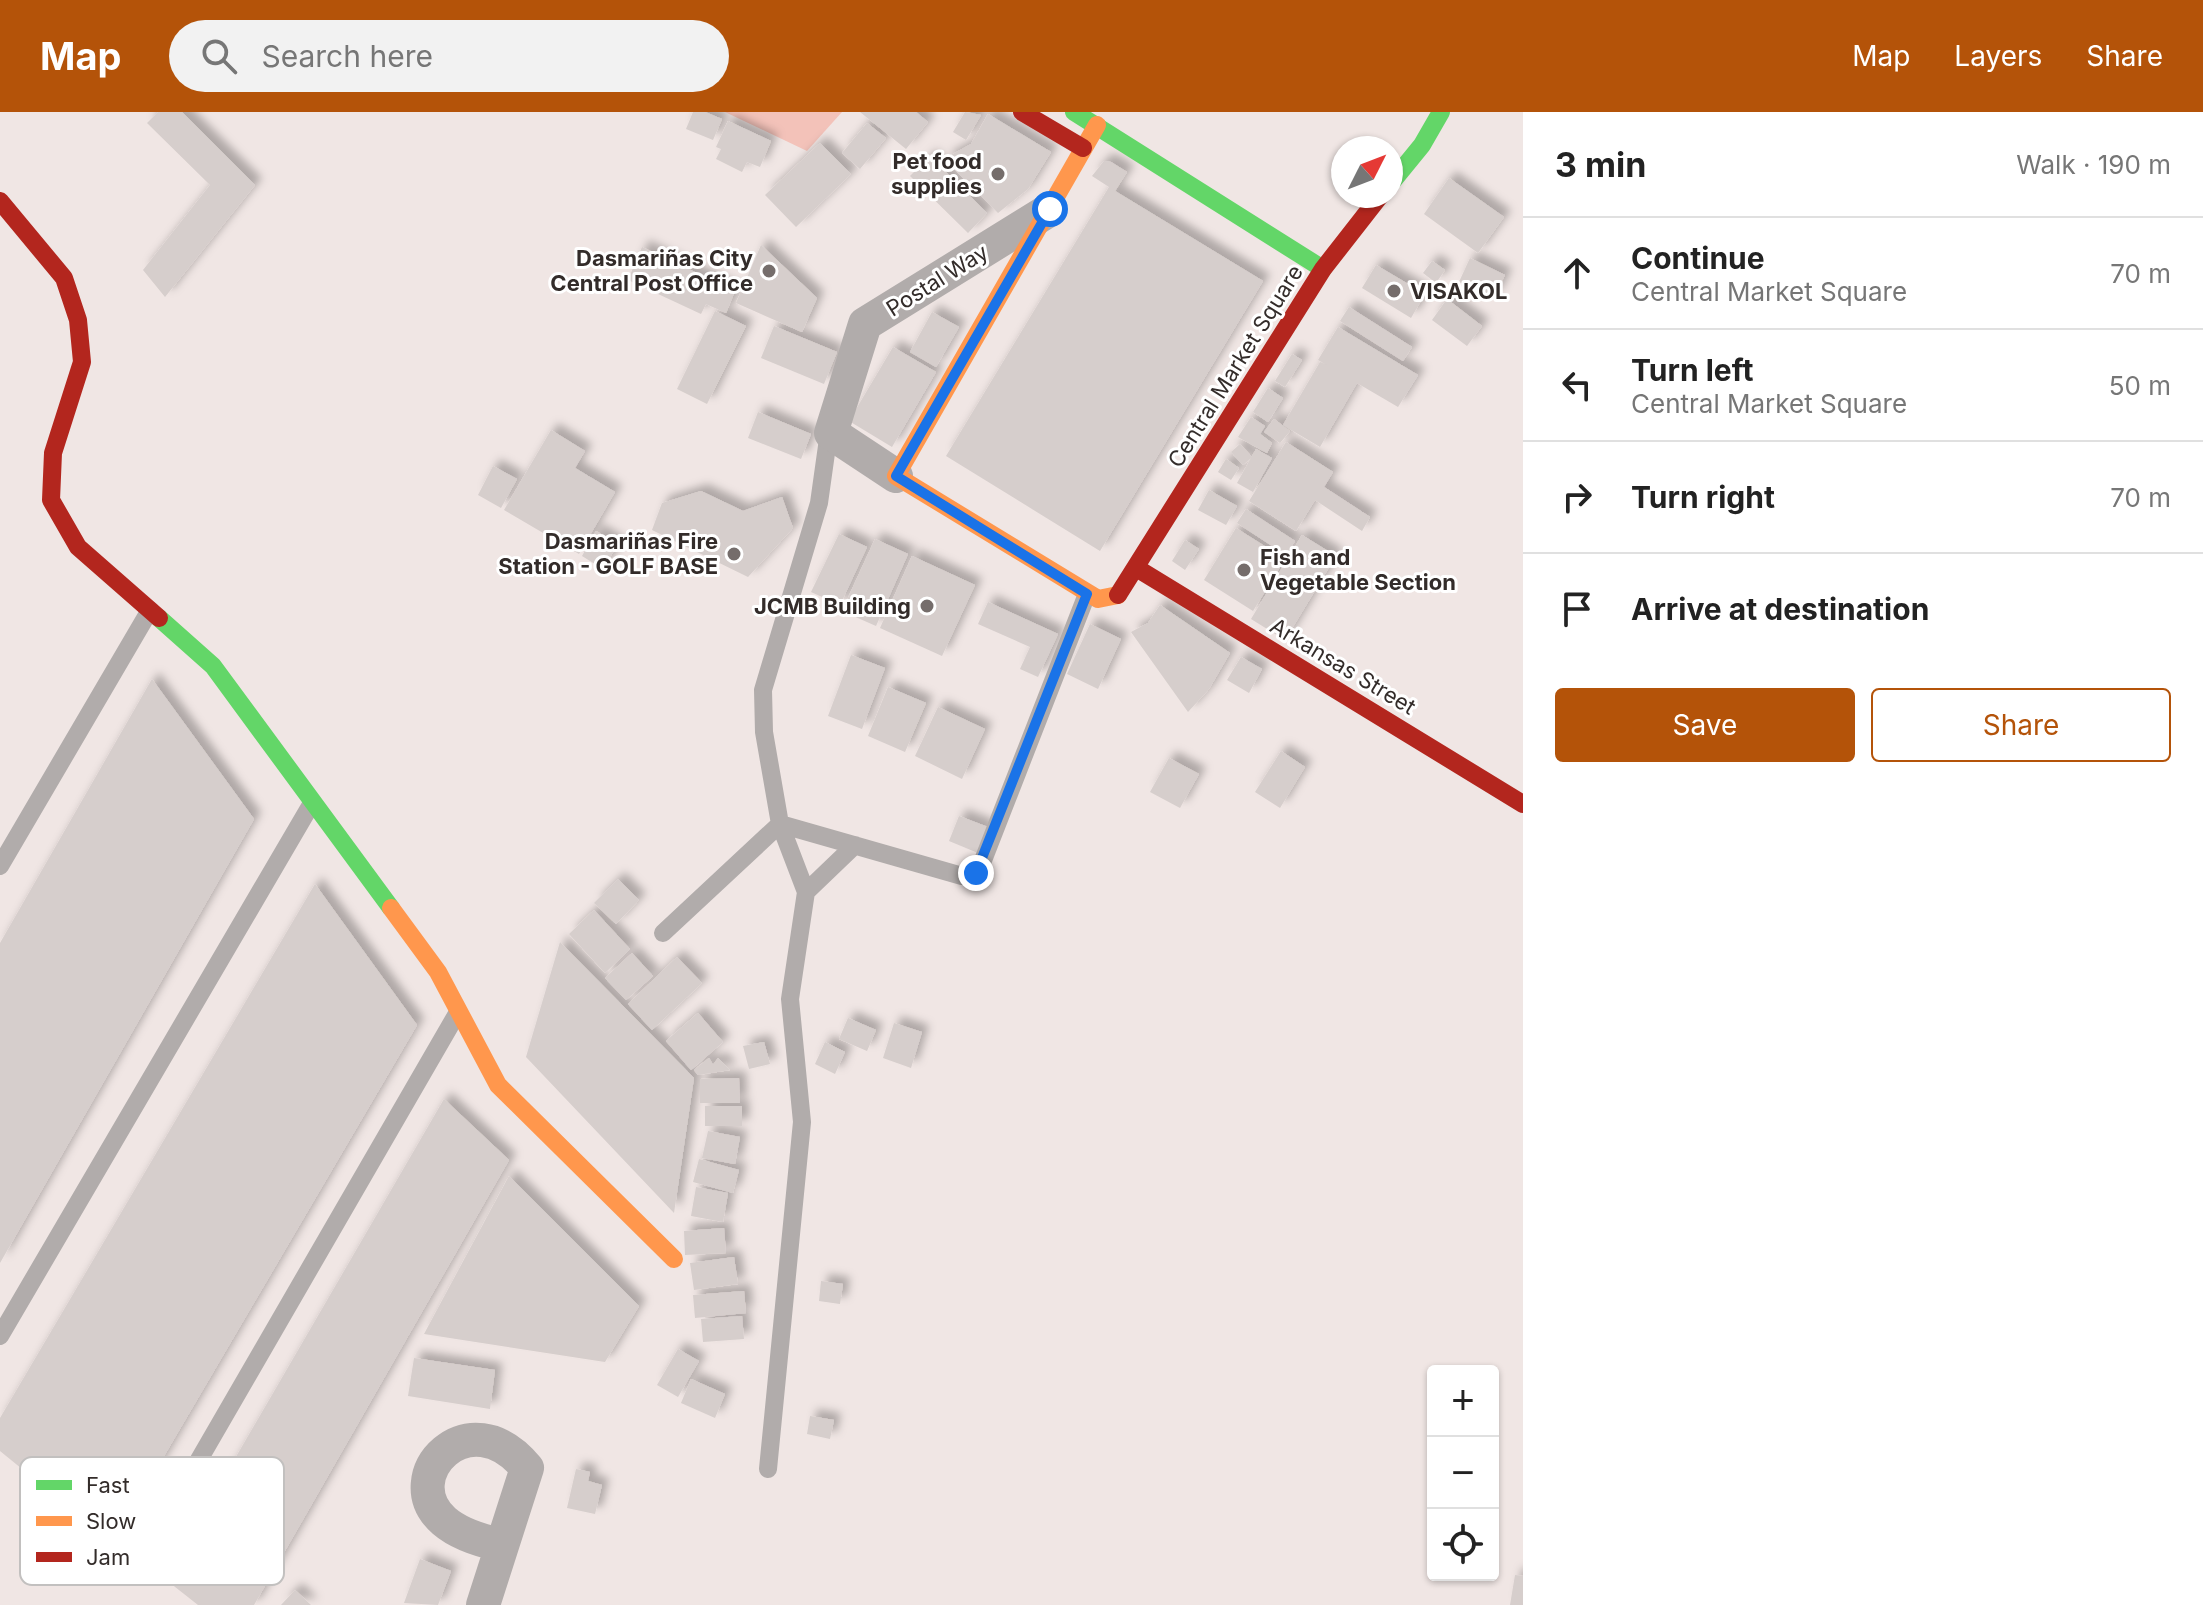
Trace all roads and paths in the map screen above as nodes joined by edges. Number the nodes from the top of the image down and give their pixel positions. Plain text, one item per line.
1 (1022, 112) edge
2 (1074, 112) edge
3 (1441, 112) edge
4 (1097, 125) junction
5 (1083, 148) junction
6 (1403, 168) edge
7 (0, 201) edge
8 (1371, 208) edge
9 (1050, 209) junction
10 (1323, 269) junction
11 (831, 433) junction
12 (896, 476) junction
13 (1138, 569) junction
14 (1087, 594) junction
15 (150, 610) junction
16 (313, 802) junction
17 (1523, 804) edge
18 (780, 824) junction
19 (855, 845) junction
20 (0, 866) edge
21 (806, 892) junction
22 (663, 933) dead end
23 (459, 1011) junction
24 (674, 1259) dead end
25 (0, 1336) edge
26 (201, 1457) edge
27 (768, 1469) dead end
28 (501, 1545) dead end
29 (483, 1605) edge

1 - 5 street
2 - 4 street, Central Market Square
3 - 6 street
4 - 5 street
4 - 10 street, Central Market Square
5 - 9 street
7 - 15 street
8 - 10 street
9 - 11 street, Postal Way
9 - 12 street
10 - 13 street, Central Market Square
11 - 12 street
11 - 18 lane
12 - 14 street
13 - 14 street, Central Market Square
13 - 17 street, Arkansas Street
14 - 19 lane
15 - 16 street
15 - 20 lane
16 - 23 street
16 - 25 lane
18 - 19 lane
18 - 21 lane
18 - 22 lane
19 - 21 lane
21 - 27 lane
23 - 24 street
23 - 26 lane
28 - 29 street

